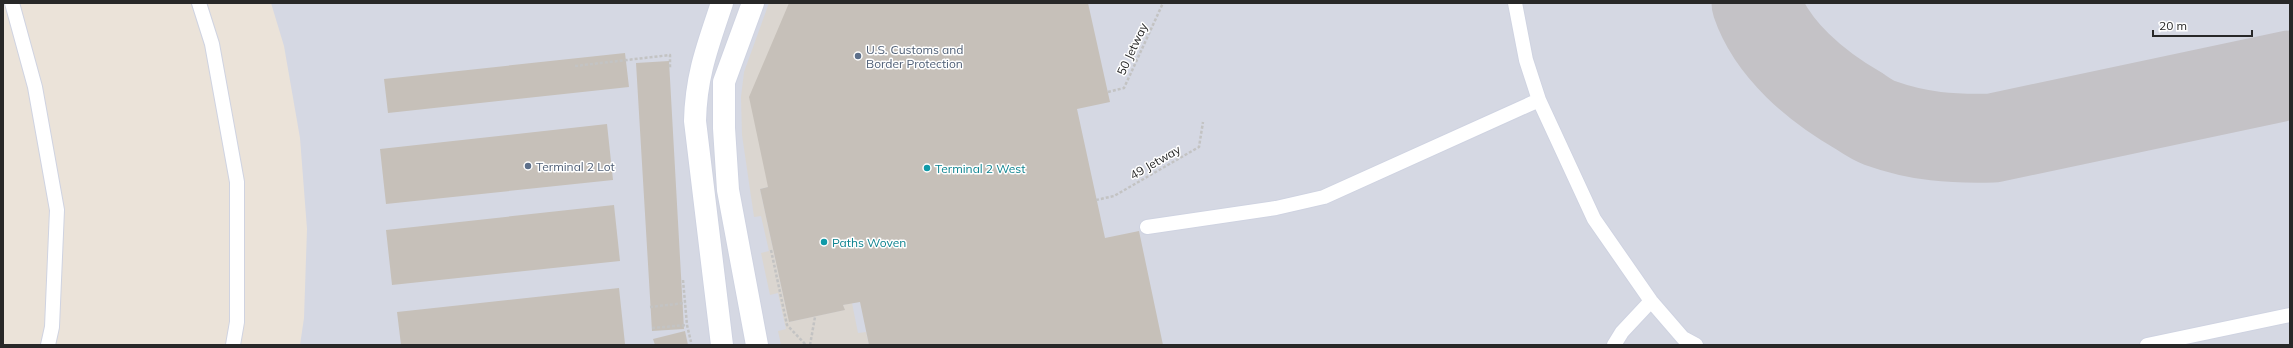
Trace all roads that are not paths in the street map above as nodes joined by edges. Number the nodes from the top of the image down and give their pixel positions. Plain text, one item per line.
1 (12, 3) edge
2 (199, 3) edge
3 (722, 3) edge
4 (753, 3) edge
5 (1515, 3) edge
6 (1539, 100) junction
7 (1147, 227) dead end
8 (1652, 301) junction
9 (2290, 315) edge
10 (48, 345) edge
11 (233, 345) edge
12 (722, 345) edge
13 (758, 345) edge
14 (1614, 345) edge
15 (1696, 345) edge
16 (2146, 345) edge

1 - 10 lane
2 - 11 lane
3 - 12 main road
4 - 13 main road
5 - 6 lane
6 - 7 lane
6 - 8 lane
8 - 14 lane
8 - 15 lane
9 - 16 lane

